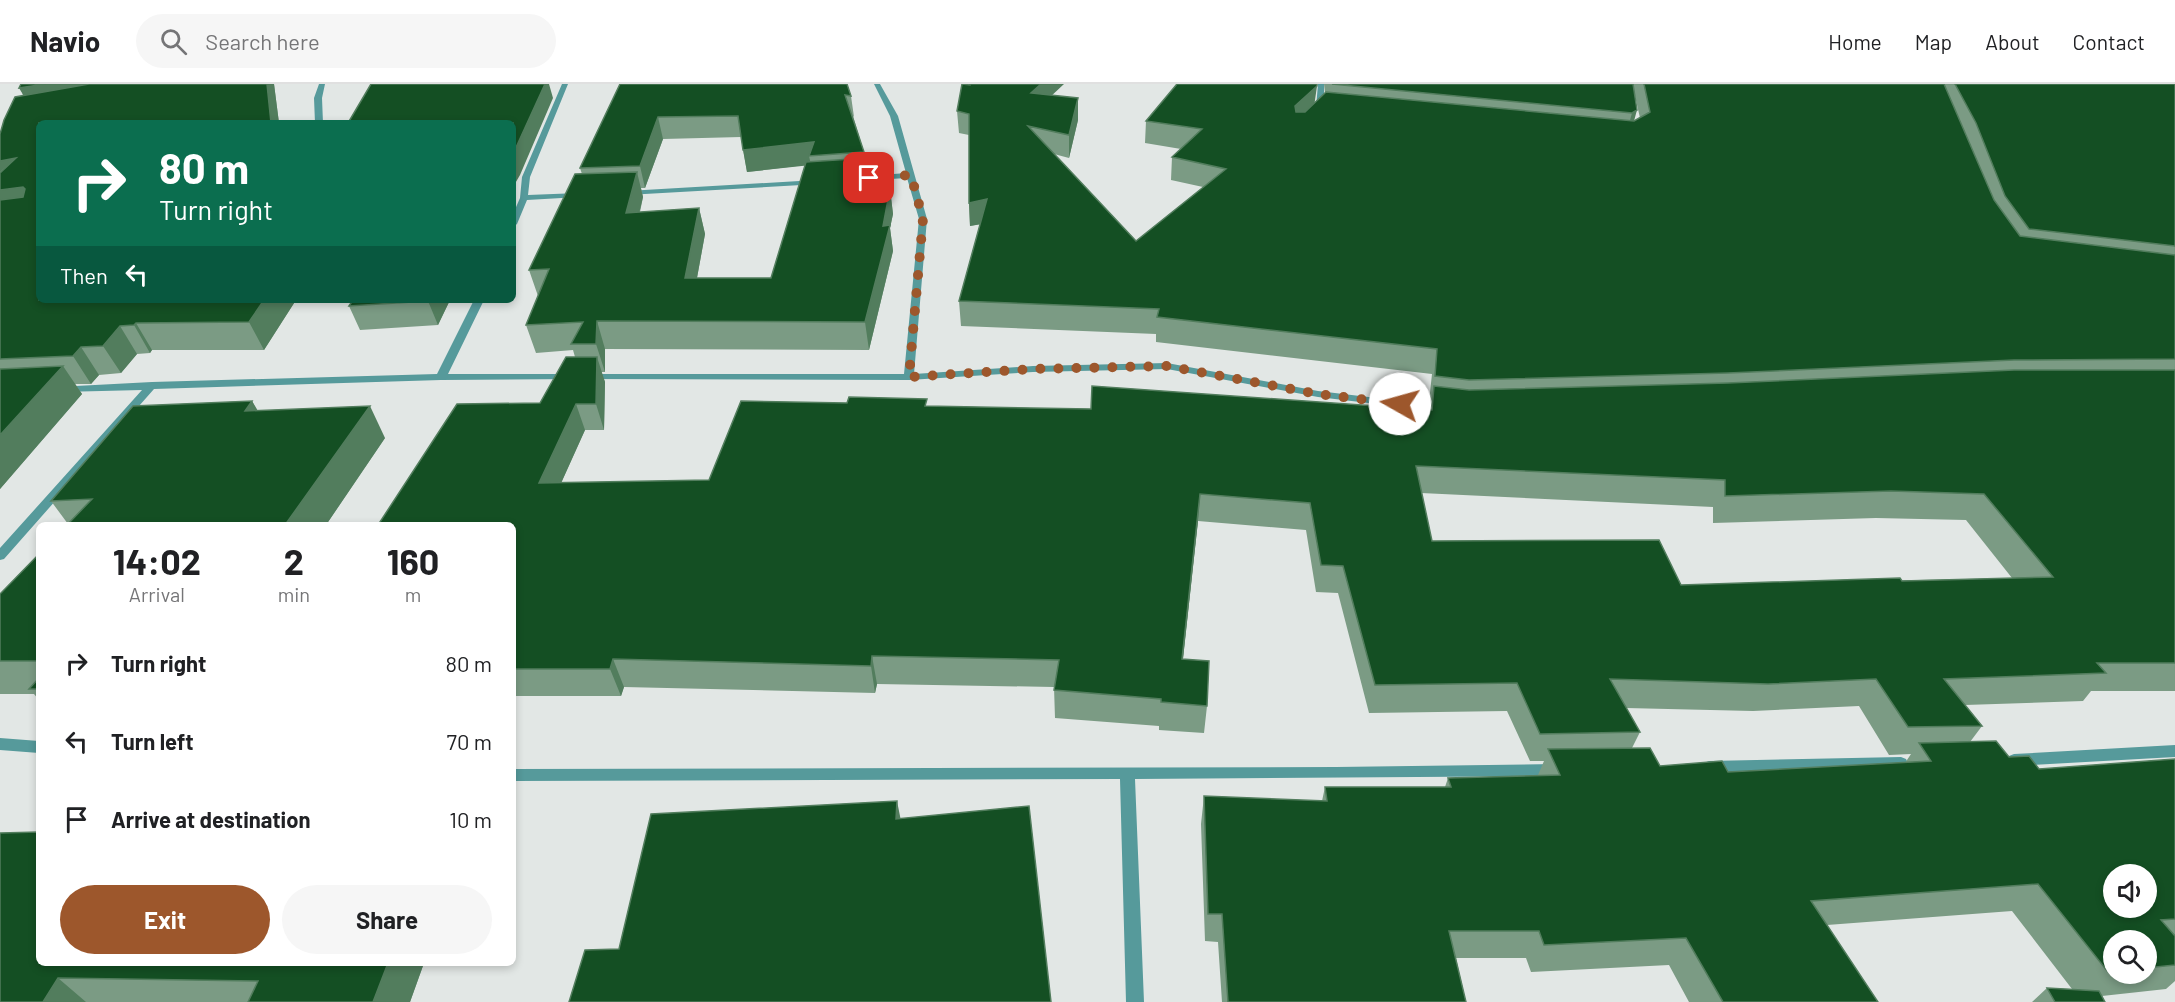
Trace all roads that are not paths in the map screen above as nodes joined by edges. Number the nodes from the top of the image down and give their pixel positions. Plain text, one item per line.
1 (322, 84) edge
2 (565, 84) edge
3 (877, 84) edge
4 (1321, 84) edge
5 (1320, 109) junction
6 (1332, 110) edge
7 (1313, 116) edge
8 (319, 120) edge
9 (911, 175) junction
10 (526, 177) junction
11 (516, 178) edge
12 (844, 180) edge
13 (822, 182) edge
14 (616, 194) edge
15 (593, 195) edge
16 (524, 198) junction
17 (516, 217) edge
18 (478, 303) edge
19 (441, 377) junction
20 (909, 377) junction
21 (152, 385) junction
22 (47, 390) edge
23 (1451, 410) edge
24 (0, 556) edge
25 (0, 744) edge
26 (36, 747) edge
27 (2175, 751) edge
28 (1996, 761) edge
29 (1915, 763) edge
30 (1694, 768) edge
31 (1576, 770) edge
32 (1127, 772) junction
33 (516, 775) edge
34 (1135, 1002) edge

1 - 8 street
2 - 10 street
3 - 9 street
4 - 5 street
5 - 6 street
5 - 7 street
9 - 12 street
9 - 20 street
10 - 11 street
10 - 16 street
13 - 14 street
15 - 16 street
16 - 17 street
18 - 19 street
19 - 20 street
19 - 21 street
20 - 23 street
21 - 22 street
21 - 24 street
25 - 26 street
27 - 28 street
29 - 30 street
31 - 32 street
32 - 33 street
32 - 34 street

